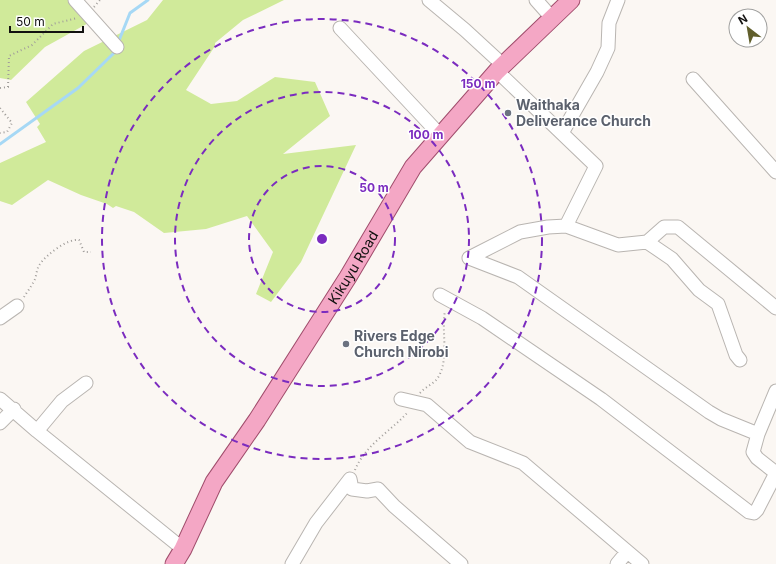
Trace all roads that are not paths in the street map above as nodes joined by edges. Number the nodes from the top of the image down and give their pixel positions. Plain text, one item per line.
1 (75, 0) edge
2 (429, 0) edge
3 (536, 0) edge
4 (571, 0) edge
5 (618, 0) edge
6 (552, 18) junction
7 (340, 28) dead end
8 (117, 47) dead end
9 (500, 68) junction
10 (693, 79) dead end
11 (562, 134) junction
12 (440, 135) junction
13 (776, 172) edge
14 (566, 226) junction
15 (647, 242) junction
16 (440, 295) dead end
17 (17, 306) road end
18 (776, 308) edge
19 (0, 318) edge
20 (740, 360) dead end
21 (86, 383) dead end
22 (776, 392) edge
23 (0, 399) edge
24 (401, 399) dead end
25 (14, 410) junction
26 (0, 423) edge
27 (37, 431) junction
28 (758, 434) junction
29 (776, 473) edge
30 (183, 549) junction
31 (627, 552) junction
32 (174, 564) edge
33 (292, 564) edge
34 (461, 564) edge
35 (617, 564) edge
36 (642, 564) edge

1 - 8 street
2 - 9 street
3 - 6 street
4 - 6 main road, Kikuyu Road
5 - 11 street
6 - 9 main road, Kikuyu Road
7 - 12 street
9 - 11 street
9 - 12 main road, Kikuyu Road
10 - 13 street
11 - 14 street
12 - 30 main road, Kikuyu Road
14 - 15 street
14 - 28 street
15 - 18 street
15 - 20 street
16 - 29 street
17 - 19 street
21 - 27 street
22 - 28 street
23 - 25 street
24 - 31 street
25 - 26 street
25 - 27 street
27 - 30 street
28 - 29 street
30 - 32 main road, Kikuyu Road
31 - 35 street
31 - 36 street
33 - 34 street

